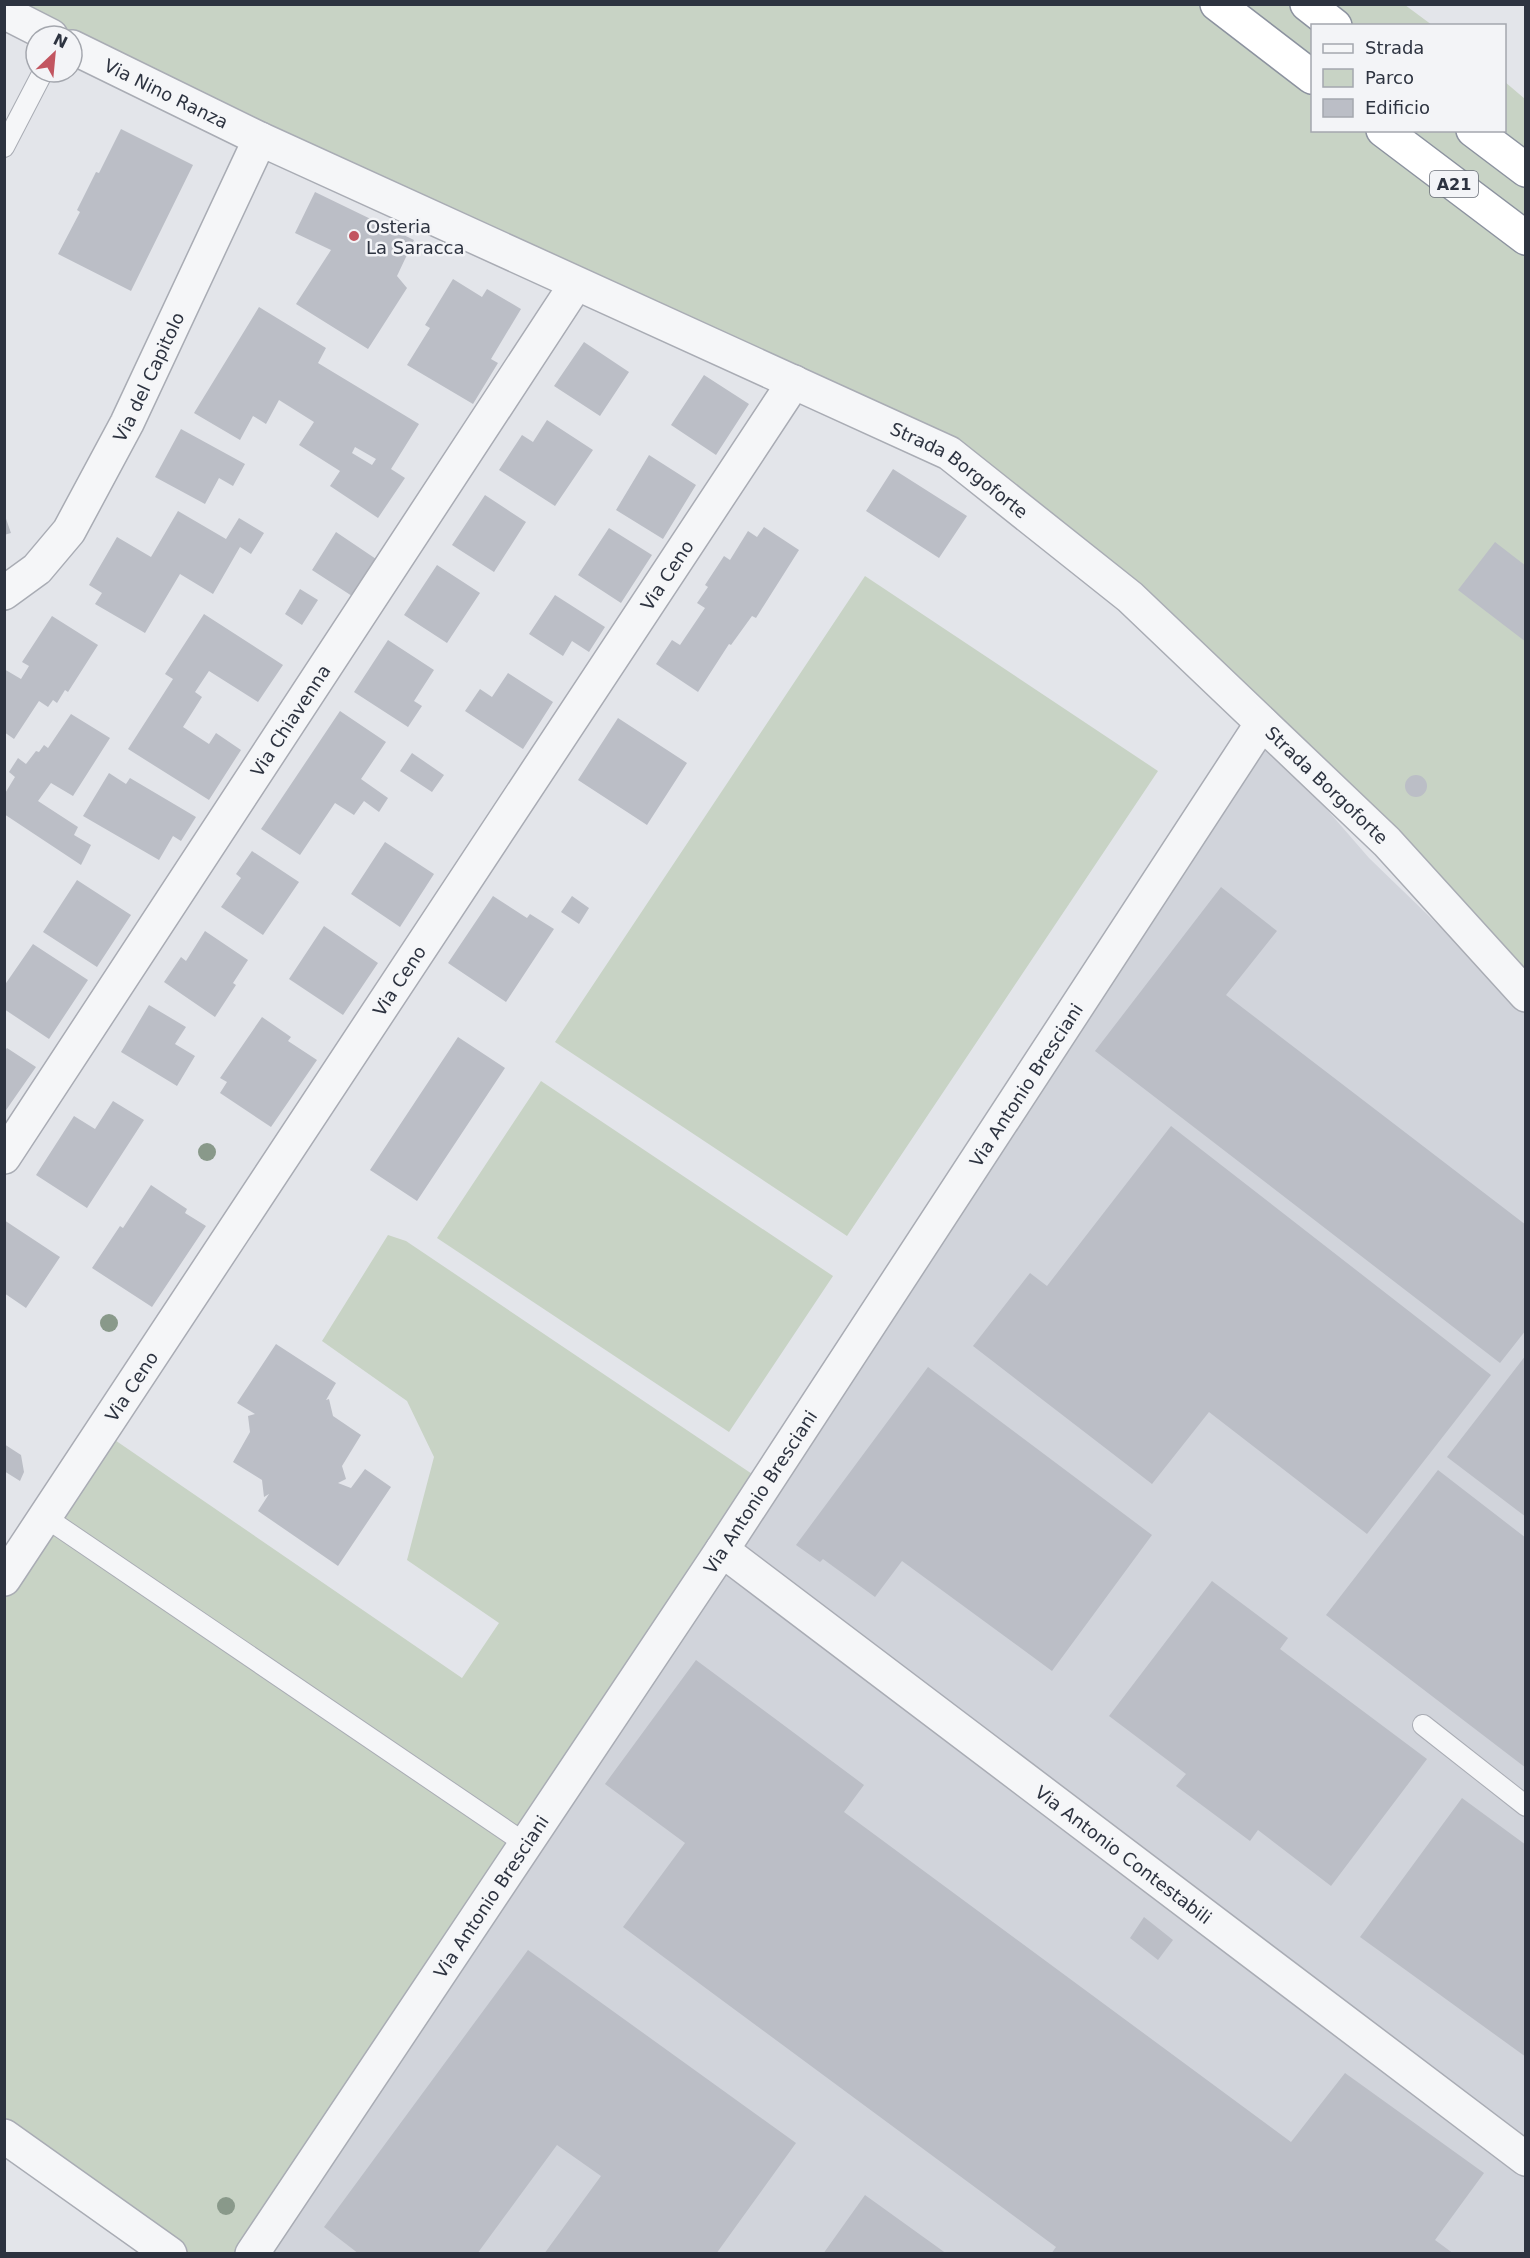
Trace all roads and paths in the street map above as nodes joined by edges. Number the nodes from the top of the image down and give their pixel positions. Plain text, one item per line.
1 (1217, 4) edge
2 (1307, 4) edge
3 (4, 12) edge
4 (28, 24) edge
5 (1332, 24) edge
6 (84, 53) edge
7 (1311, 76) edge
8 (37, 84) edge
9 (1386, 132) edge
10 (1476, 132) edge
11 (260, 139) junction
12 (4, 147) edge
13 (1526, 170) edge
14 (1526, 238) edge
15 (576, 284) junction
16 (794, 382) junction
17 (4, 593) edge
18 (1262, 723) junction
19 (1526, 995) edge
20 (4, 1156) edge
21 (45, 1517) junction
22 (722, 1550) junction
23 (4, 1579) edge
24 (1423, 1725) dead end
25 (1526, 1806) edge
26 (526, 1844) junction
27 (4, 2136) edge
28 (1526, 2159) edge
29 (170, 2253) edge
30 (252, 2253) edge

1 - 7 highway
2 - 5 highway
3 - 4 street
6 - 11 street, Via Nino Ranza
8 - 12 lane
9 - 14 highway, A21
10 - 13 highway
11 - 15 street, Strada Borgoforte
11 - 17 street, Via del Capitolo
15 - 16 street, Strada Borgoforte
15 - 20 street, Via Chiavenna
16 - 18 street, Strada Borgoforte
16 - 21 street, Via Ceno
18 - 19 street, Strada Borgoforte
18 - 22 street, Via Antonio Bresciani
21 - 23 street, Via Ceno
21 - 26 lane
22 - 26 street, Via Antonio Bresciani
22 - 28 street, Via Antonio Contestabili
24 - 25 lane
26 - 30 street, Via Antonio Bresciani
27 - 29 street

